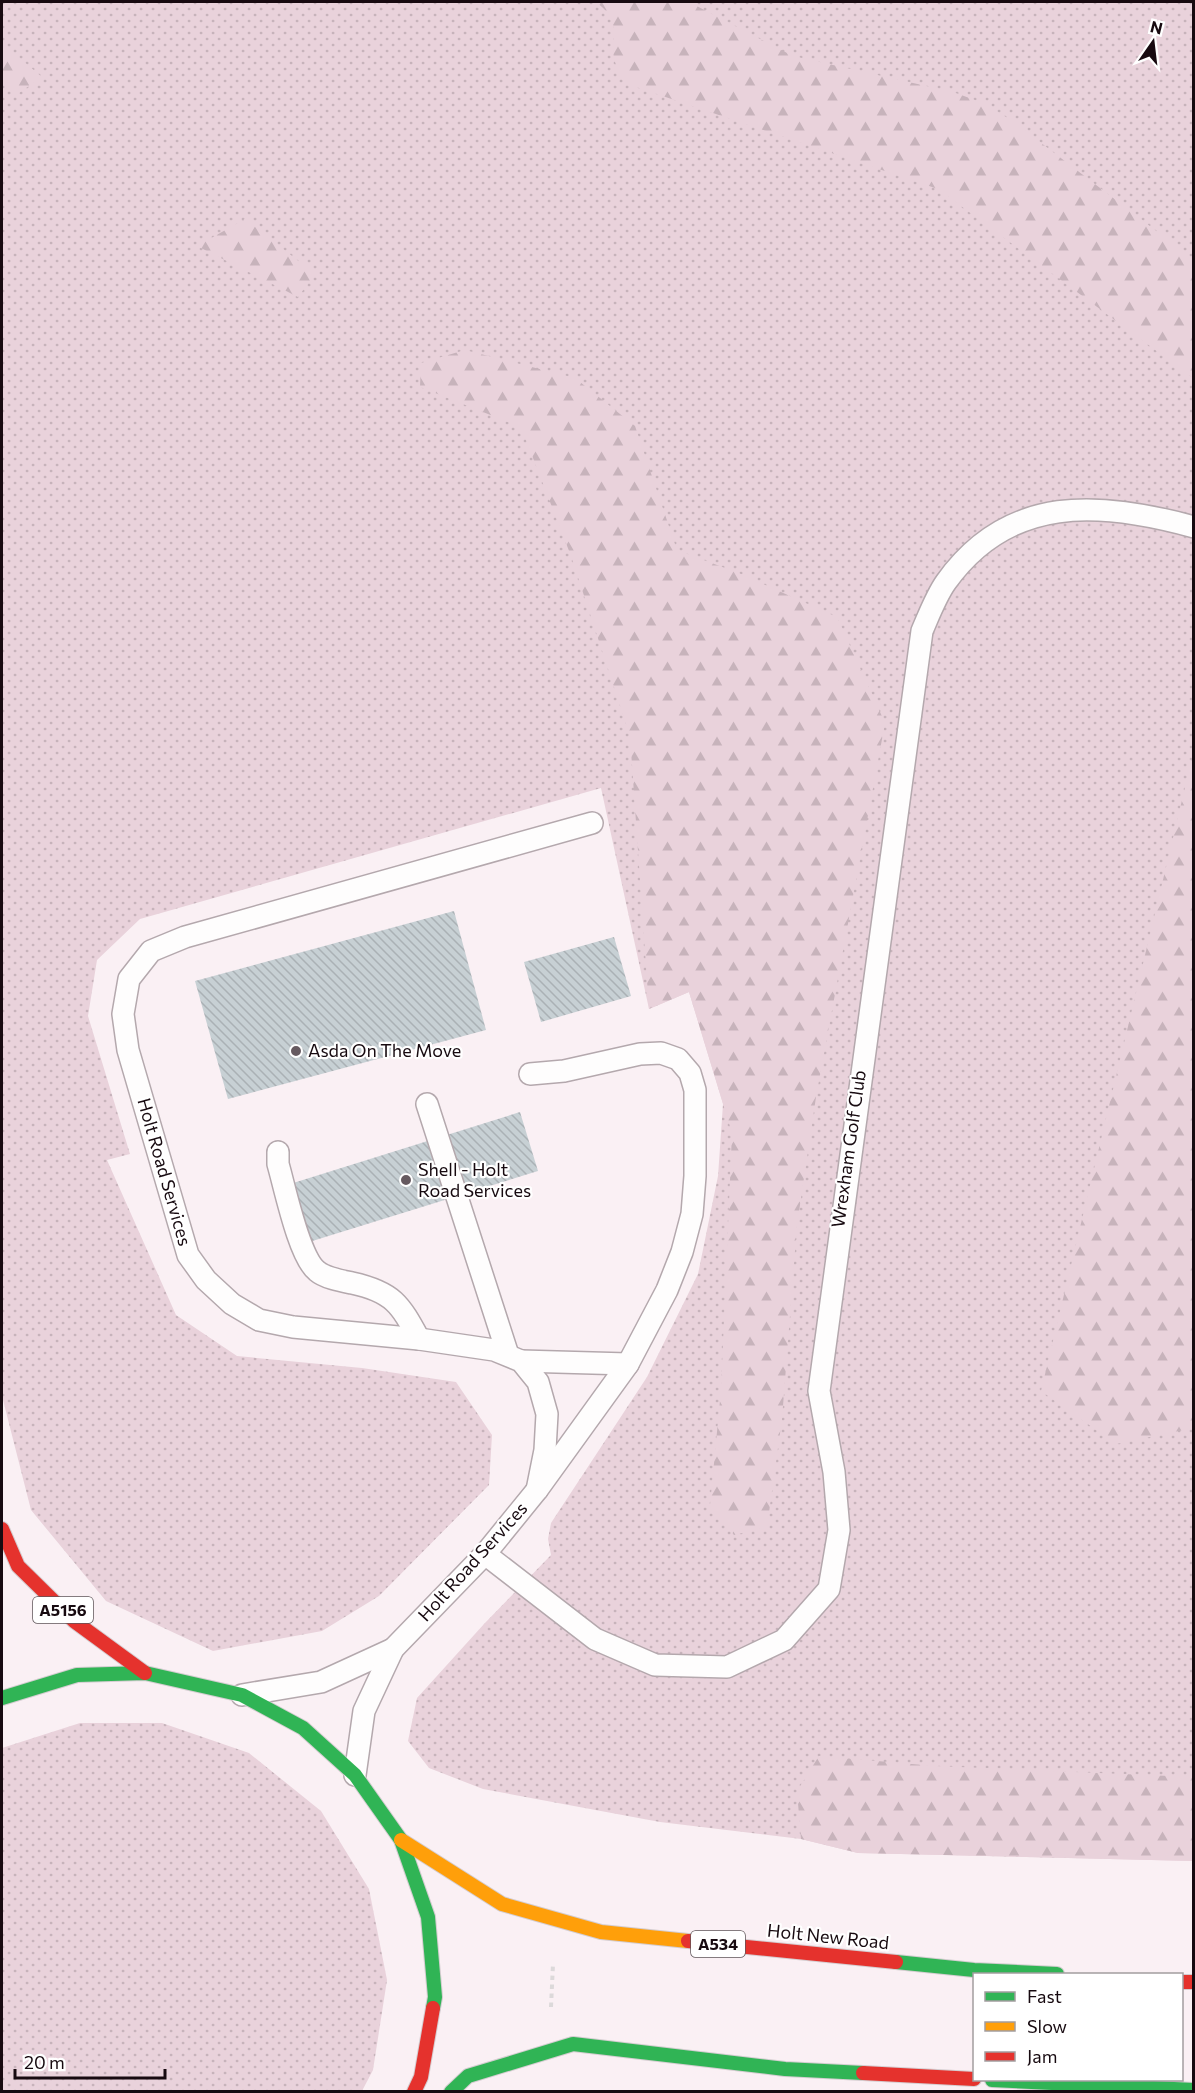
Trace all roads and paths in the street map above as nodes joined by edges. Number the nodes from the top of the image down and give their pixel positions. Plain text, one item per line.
1 (1194, 527) edge
2 (592, 823) dead end
3 (530, 1074) dead end
4 (427, 1104) dead end
5 (278, 1152) dead end
6 (419, 1339) junction
7 (515, 1358) junction
8 (628, 1364) junction
9 (537, 1490) junction
10 (2, 1529) edge
11 (484, 1554) junction
12 (393, 1649) junction
13 (145, 1672) junction
14 (242, 1695) junction
15 (2, 1698) edge
16 (355, 1775) junction
17 (401, 1840) junction
18 (556, 1919) junction
19 (1036, 1973) edge
20 (548, 2052) junction
21 (973, 2079) edge
22 (1029, 2081) edge
23 (1194, 2090) edge
24 (414, 2091) edge
25 (451, 2091) edge

1 - 11 lane, Wrexham Golf Club
2 - 6 lane, Holt Road Services
3 - 8 lane
4 - 7 lane
5 - 6 lane
6 - 7 lane, Holt Road Services
7 - 8 lane
7 - 9 lane, Holt Road Services
8 - 9 lane
9 - 11 lane, Holt Road Services
10 - 13 highway, A5156
11 - 12 lane, Holt Road Services
12 - 14 lane, Holt Road Services
12 - 16 lane, Holt Road Services
13 - 14 highway
13 - 15 highway
14 - 16 highway
16 - 17 highway
17 - 18 highway, Holt New Road / A534
17 - 24 highway
18 - 19 highway, Holt New Road / A534
18 - 20 path
20 - 21 highway
20 - 25 highway
22 - 23 highway

